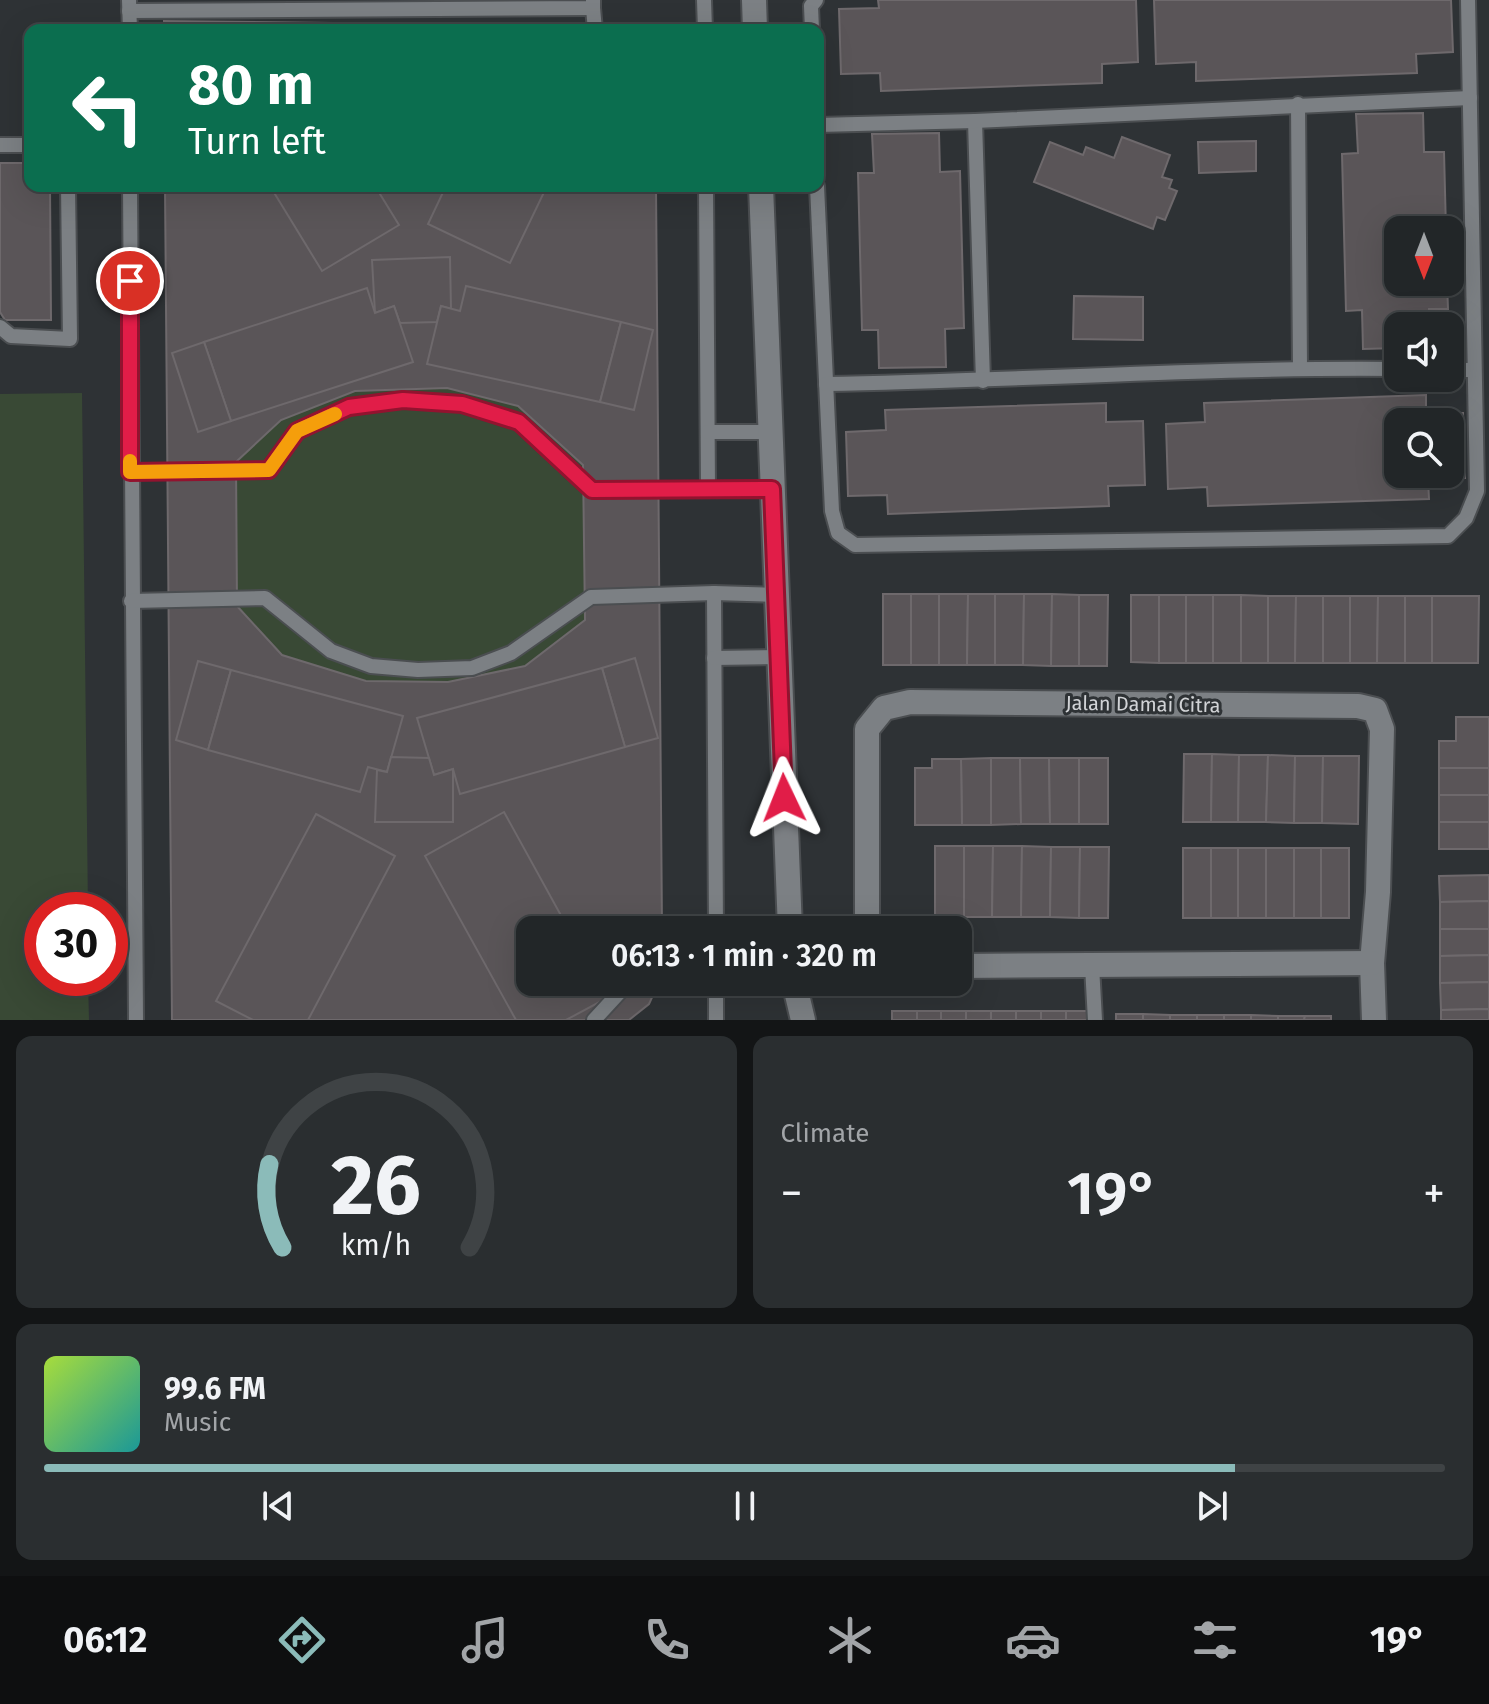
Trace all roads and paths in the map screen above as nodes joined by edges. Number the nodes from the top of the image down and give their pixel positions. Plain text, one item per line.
1 (704, 0) edge
2 (754, 0) edge
3 (816, 0) edge
4 (1468, 0) edge
5 (593, 4) edge
6 (129, 6) edge
7 (595, 24) edge
8 (705, 24) edge
9 (755, 24) edge
10 (812, 24) edge
11 (1470, 98) junction
12 (1298, 104) junction
13 (975, 121) junction
14 (824, 125) edge
15 (0, 145) edge
16 (24, 145) edge
17 (68, 192) edge
18 (130, 192) edge
19 (706, 192) edge
20 (761, 192) edge
21 (817, 192) edge
22 (0, 327) edge
23 (1300, 368) junction
24 (1384, 369) edge
25 (1464, 370) edge
26 (1474, 370) junction
27 (983, 381) junction
28 (826, 384) junction
29 (708, 432) junction
30 (770, 432) junction
31 (130, 472) junction
32 (772, 489) junction
33 (708, 490) junction
34 (714, 593) junction
35 (777, 595) junction
36 (131, 601) junction
37 (779, 657) junction
38 (714, 658) junction
39 (716, 916) edge
40 (789, 916) edge
41 (867, 916) edge
42 (1372, 963) junction
43 (972, 966) edge
44 (1092, 966) junction
45 (616, 996) edge
46 (716, 996) edge
47 (791, 996) edge
48 (797, 996) edge
49 (1373, 1018) edge
50 (136, 1020) edge
51 (594, 1020) edge
52 (716, 1020) edge
53 (788, 1020) edge
54 (803, 1020) edge
55 (1095, 1020) edge

1 - 8 lane
2 - 9 street
3 - 10 lane
4 - 11 lane
5 - 6 lane
5 - 7 lane
11 - 12 lane
11 - 26 lane
12 - 13 lane
12 - 23 lane
13 - 14 lane
13 - 27 lane
15 - 16 lane
17 - 22 lane
18 - 31 lane
19 - 29 lane
20 - 30 street
21 - 28 lane
23 - 24 lane
23 - 27 lane
25 - 26 lane
26 - 28 lane
27 - 28 lane
29 - 30 lane
29 - 33 lane
30 - 32 street
31 - 33 lane
31 - 36 lane
32 - 33 lane
32 - 35 street
34 - 35 lane
34 - 36 lane
34 - 38 lane
35 - 37 street
36 - 50 lane
37 - 38 lane
37 - 40 street
38 - 39 lane
41 - 42 street, Jalan Damai Citra
42 - 44 street
42 - 49 street, Jalan Damai Citra
43 - 44 street
44 - 55 lane
45 - 51 lane
46 - 52 lane
47 - 53 street
48 - 54 street

